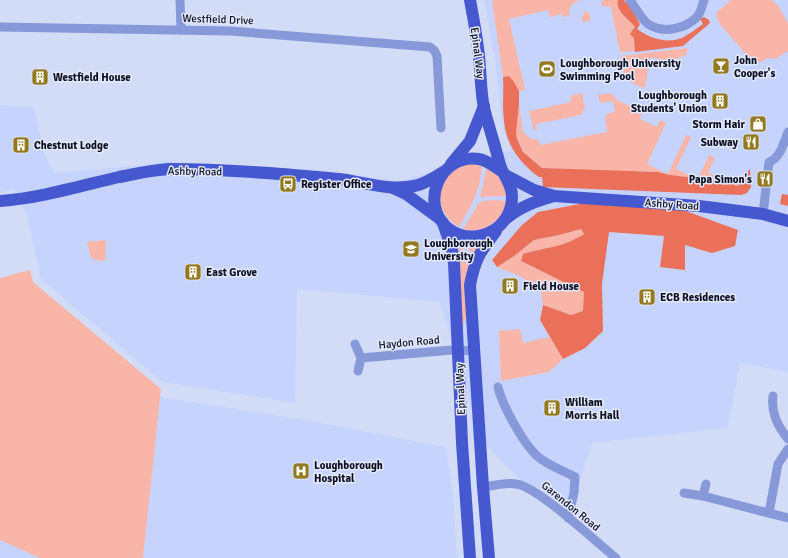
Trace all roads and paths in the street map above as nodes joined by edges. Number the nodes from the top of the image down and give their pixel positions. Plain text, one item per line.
1 (180, 0) edge
2 (470, 0) edge
3 (630, 0) edge
4 (704, 0) edge
5 (0, 27) edge
6 (181, 30) junction
7 (484, 106) junction
8 (441, 128) dead end
9 (788, 132) edge
10 (446, 169) junction
11 (504, 174) junction
12 (391, 187) junction
13 (554, 196) junction
14 (0, 200) edge
15 (763, 214) junction
16 (507, 218) junction
17 (441, 220) junction
18 (788, 221) edge
19 (498, 228) junction
20 (355, 344) dead end
21 (474, 350) junction
22 (459, 352) junction
23 (362, 358) junction
24 (358, 371) dead end
25 (498, 387) dead end
26 (770, 402) dead end
27 (788, 439) edge
28 (788, 449) edge
29 (706, 484) dead end
30 (482, 487) junction
31 (465, 488) junction
32 (684, 493) dead end
33 (703, 496) junction
34 (769, 513) junction
35 (568, 518) junction
36 (788, 518) edge
37 (470, 558) edge
38 (489, 558) edge
39 (616, 558) edge

1 - 6 street
2 - 7 main road, Epinal Way
3 - 4 street
5 - 6 street, Westfield Drive
6 - 8 street, Westfield Drive
7 - 10 main road, Epinal Way
7 - 11 main road, Epinal Way
9 - 15 street
10 - 11 main road
10 - 12 main road, Ashby Road
10 - 17 main road
11 - 13 main road, Ashby Road
11 - 16 main road
12 - 14 main road, Ashby Road
12 - 17 main road, Ashby Road
13 - 15 main road, Ashby Road
13 - 16 main road, Ashby Road
15 - 18 main road, Ashby Road
16 - 19 main road
17 - 19 main road
17 - 22 main road, Epinal Way
19 - 21 main road, Epinal Way
20 - 23 street
21 - 22 street, Haydon Road
21 - 30 main road, Epinal Way
22 - 23 street, Haydon Road
22 - 31 main road, Epinal Way
23 - 24 street
25 - 35 street
26 - 27 street
28 - 34 street
29 - 33 street
30 - 31 main road
30 - 35 street, Garendon Road
30 - 38 main road, Epinal Way
31 - 37 main road, Epinal Way
32 - 33 street
33 - 34 street
34 - 36 street
35 - 39 street, Garendon Road

